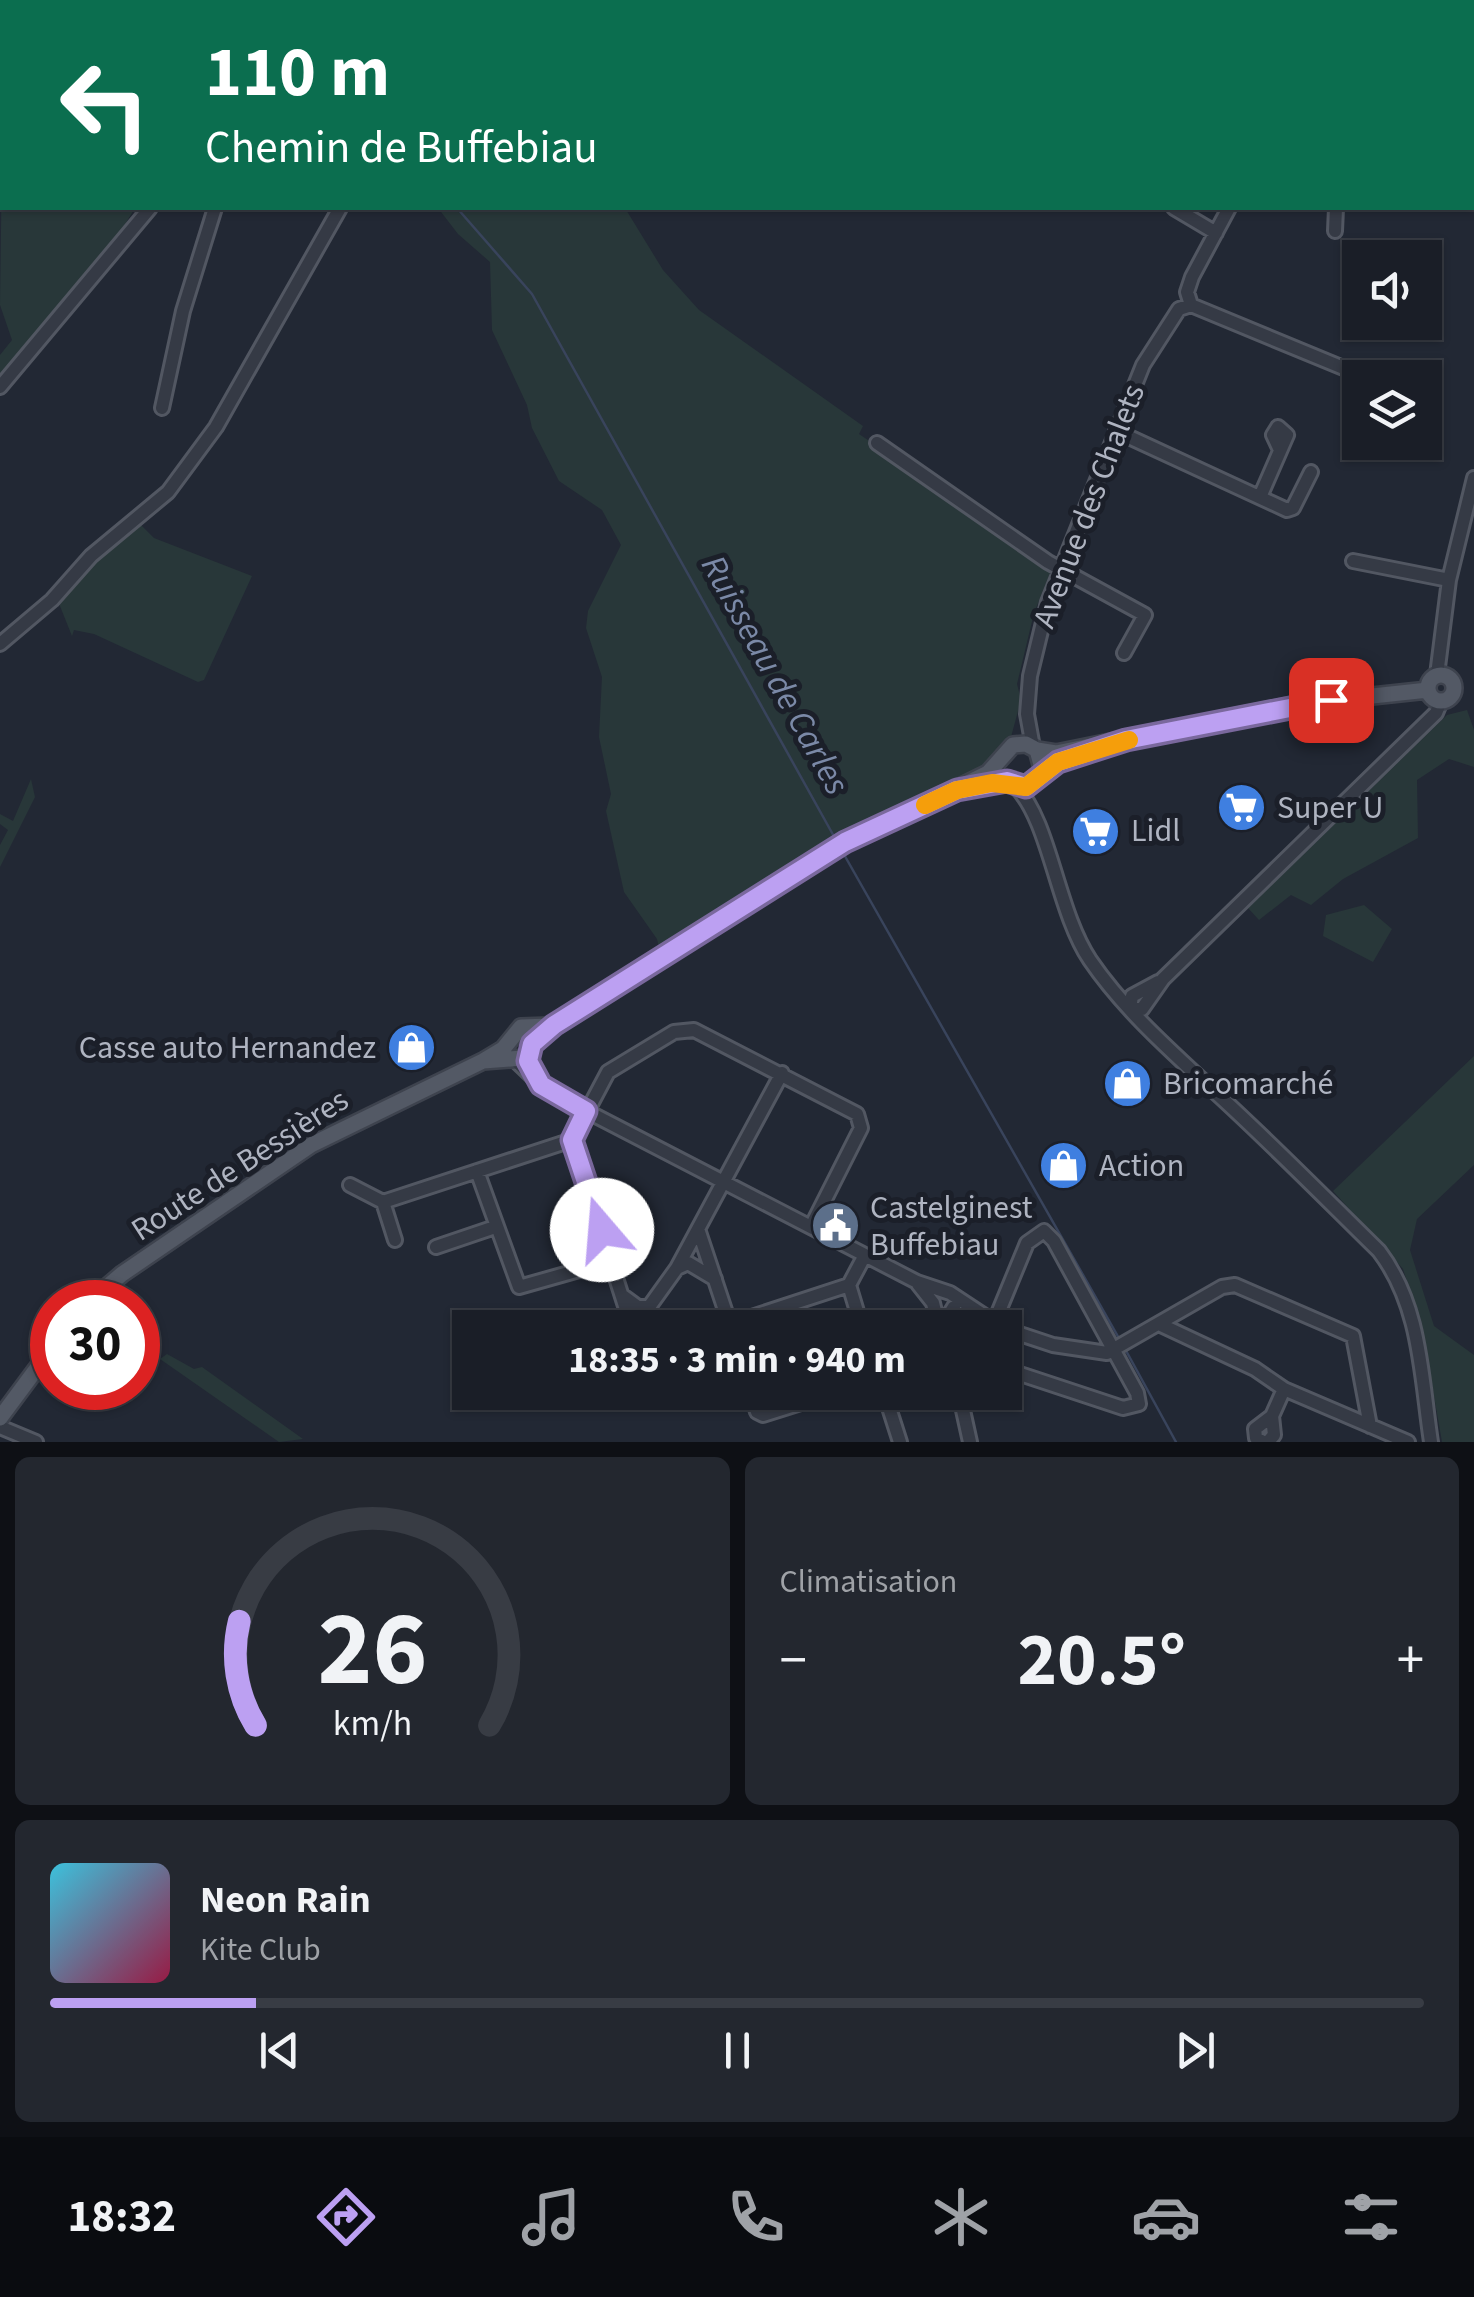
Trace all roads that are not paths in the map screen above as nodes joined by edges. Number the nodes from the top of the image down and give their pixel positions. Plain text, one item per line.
1 (148, 210) edge
2 (214, 210) edge
3 (339, 210) edge
4 (1178, 210) edge
5 (1228, 210) edge
6 (1336, 210) edge
7 (1335, 230) dead end
8 (1216, 232) junction
9 (1186, 302) junction
10 (1342, 367) edge
11 (0, 387) edge
12 (162, 408) dead end
13 (1116, 430) junction
14 (877, 443) dead end
15 (1280, 450) dead end
16 (1311, 472) dead end
17 (1474, 478) edge
18 (1260, 497) junction
19 (1353, 561) dead end
20 (1061, 570) junction
21 (1449, 580) junction
22 (0, 644) edge
23 (1124, 653) dead end
24 (1437, 675) junction
25 (1454, 688) junction
26 (1474, 689) edge
27 (1435, 696) junction
28 (1027, 714) junction
29 (1126, 740) junction
30 (1013, 746) junction
31 (1035, 748) junction
32 (1001, 761) junction
33 (1040, 777) junction
34 (1011, 784) junction
35 (957, 790) junction
36 (1039, 827) junction
37 (1135, 1005) junction
38 (520, 1047) junction
39 (782, 1072) junction
40 (586, 1111) junction
41 (572, 1140) junction
42 (477, 1171) junction
43 (726, 1184) junction
44 (350, 1185) dead end
45 (383, 1202) junction
46 (495, 1226) junction
47 (811, 1227) junction
48 (699, 1232) junction
49 (396, 1240) dead end
50 (436, 1246) dead end
51 (865, 1256) junction
52 (612, 1262) junction
53 (676, 1268) junction
54 (115, 1280) edge
55 (715, 1280) junction
56 (848, 1285) junction
57 (622, 1295) junction
58 (656, 1301) junction
59 (946, 1303) junction
60 (628, 1310) edge
61 (649, 1310) edge
62 (725, 1310) edge
63 (776, 1310) edge
64 (856, 1310) edge
65 (944, 1310) edge
66 (962, 1310) edge
67 (1004, 1310) edge
68 (1159, 1324) junction
69 (1022, 1333) edge
70 (1113, 1351) junction
71 (1022, 1374) edge
72 (30, 1378) edge
73 (1284, 1389) junction
74 (756, 1410) edge
75 (779, 1410) edge
76 (890, 1410) edge
77 (963, 1410) edge
78 (0, 1418) edge
79 (0, 1426) edge
80 (1370, 1426) junction
81 (36, 1442) edge
82 (900, 1442) edge
83 (970, 1442) edge
84 (1265, 1442) edge
85 (1408, 1442) edge
86 (1432, 1442) edge

1 - 11 street
2 - 12 street
3 - 22 street
4 - 8 street
5 - 8 street, Avenue des Chalets
6 - 7 street
8 - 9 street, Avenue des Chalets
9 - 10 street
9 - 13 street, Avenue des Chalets
13 - 18 street
13 - 20 street, Avenue des Chalets
14 - 20 street
15 - 18 street
16 - 18 street
17 - 21 street
19 - 21 street
20 - 23 street
20 - 28 street, Avenue des Chalets
21 - 24 street
24 - 25 main road
24 - 27 main road
25 - 26 main road
25 - 27 main road
27 - 29 main road
27 - 37 street
28 - 30 street, Avenue des Chalets
28 - 31 street, Avenue des Chalets
29 - 31 main road
29 - 33 main road
30 - 31 main road
30 - 32 main road
31 - 33 main road
32 - 34 main road
32 - 35 main road
33 - 34 main road
33 - 36 street
34 - 35 main road
34 - 36 street
35 - 38 main road
36 - 37 street
37 - 86 street
38 - 40 street
38 - 54 main road, Route de Bessières
39 - 40 street
39 - 43 street
39 - 47 street
40 - 41 street
40 - 43 street
41 - 42 street
41 - 52 street
42 - 45 street
42 - 46 street
43 - 47 street
43 - 48 street
44 - 45 street
45 - 49 street
46 - 50 street
46 - 52 street
47 - 51 street
48 - 53 street
48 - 55 street
51 - 56 street
51 - 59 street
52 - 57 street
53 - 55 street
53 - 58 street
55 - 62 street
56 - 63 street
56 - 64 street
57 - 58 street
57 - 60 street
58 - 61 street
59 - 65 street
59 - 66 street
67 - 70 street
68 - 70 street
68 - 73 street
68 - 80 street
69 - 70 street
70 - 71 street
72 - 78 main road
73 - 80 street
73 - 84 street
74 - 75 street
76 - 82 street
77 - 83 street
79 - 81 street
80 - 85 street

